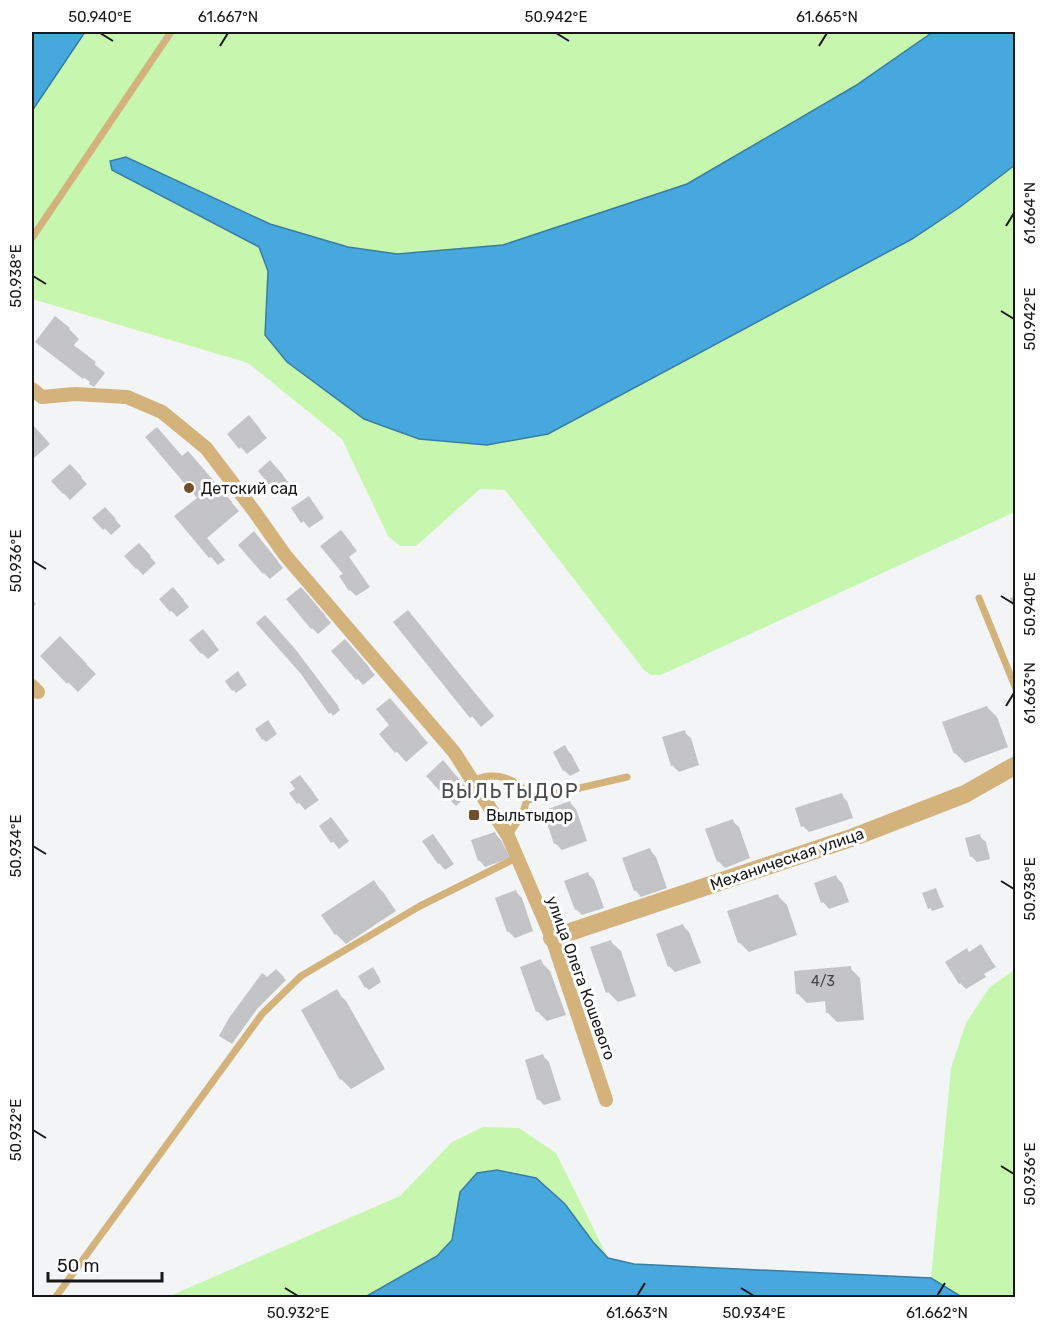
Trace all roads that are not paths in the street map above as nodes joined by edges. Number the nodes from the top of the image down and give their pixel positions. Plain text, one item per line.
1 (171, 32) edge
2 (32, 238) edge
3 (32, 389) edge
4 (979, 598) dead end
5 (1016, 689) edge
6 (1016, 765) edge
7 (627, 777) dead end
8 (473, 781) junction
9 (528, 800) junction
10 (508, 836) junction
11 (516, 858) junction
12 (552, 938) junction
13 (606, 1100) dead end
14 (55, 1298) edge

1 - 2 lane
3 - 8 street, улица Олега Кошевого
4 - 5 lane
6 - 12 street, Механическая улица
7 - 9 lane
8 - 9 lane
8 - 10 street, улица Олега Кошевого
9 - 10 lane
10 - 11 street, улица Олега Кошевого
11 - 12 street, улица Олега Кошевого
11 - 14 lane
12 - 13 street, улица Олега Кошевого

